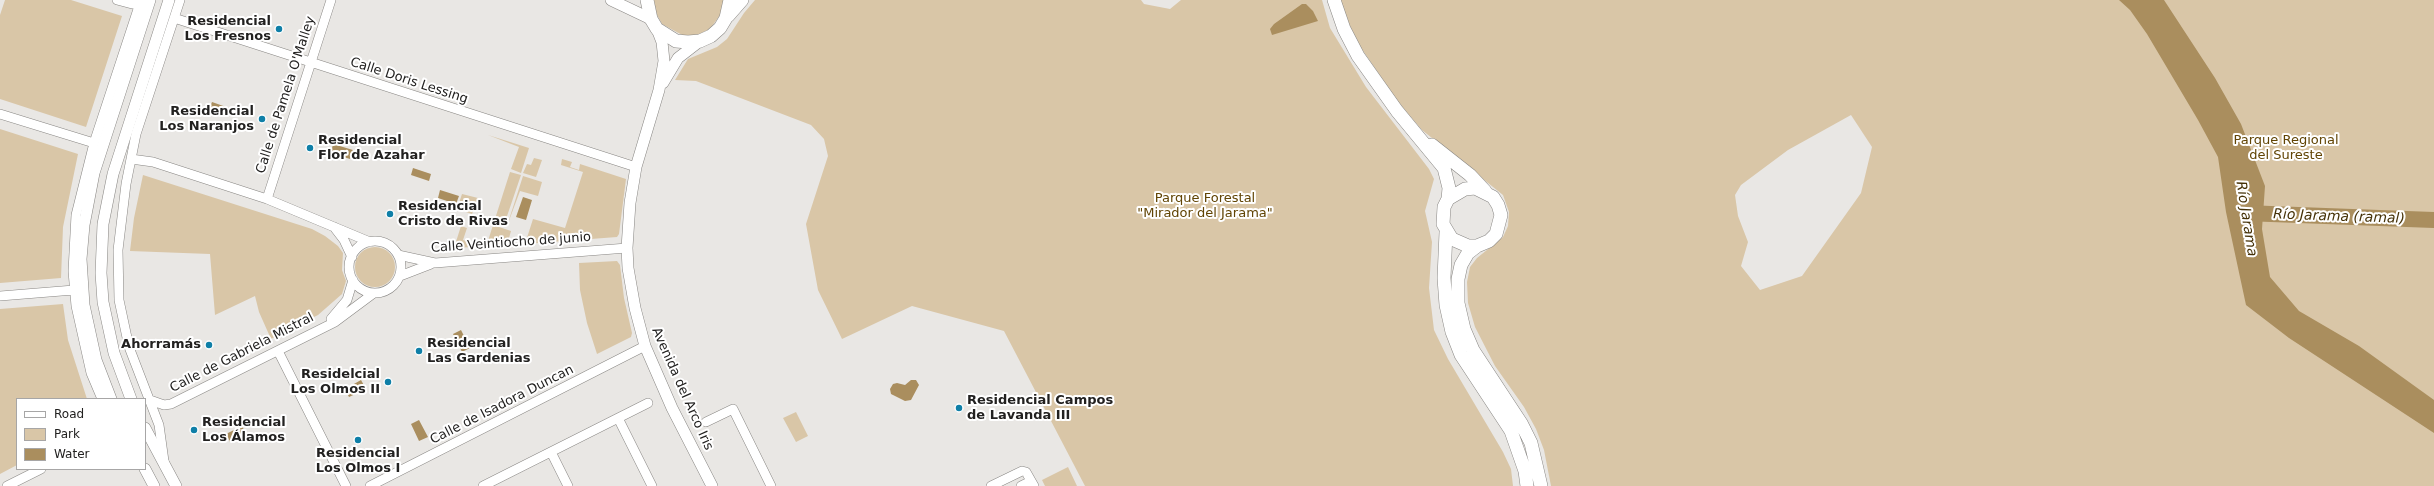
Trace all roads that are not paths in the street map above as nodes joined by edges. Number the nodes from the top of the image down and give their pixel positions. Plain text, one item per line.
1 (117, 0) edge
2 (169, 0) edge
3 (180, 0) edge
4 (331, 0) edge
5 (611, 0) edge
6 (647, 0) edge
7 (730, 0) edge
8 (742, 0) edge
9 (1334, 0) edge
10 (144, 1) edge
11 (174, 18) junction
12 (726, 18) junction
13 (654, 24) junction
14 (700, 41) junction
15 (311, 63) junction
16 (123, 82) junction
17 (659, 90) junction
18 (110, 93) junction
19 (139, 94) junction
20 (144, 110) junction
21 (0, 114) edge
22 (1413, 130) junction
23 (94, 143) junction
24 (132, 159) junction
25 (636, 167) junction
26 (82, 186) junction
27 (1485, 191) junction
28 (89, 199) junction
29 (267, 199) junction
30 (1448, 199) junction
31 (332, 225) junction
32 (1446, 232) junction
33 (83, 241) junction
34 (370, 242) junction
35 (1477, 246) junction
36 (627, 248) junction
37 (73, 253) junction
38 (398, 255) junction
39 (352, 257) junction
40 (435, 263) junction
41 (400, 276) junction
42 (353, 280) junction
43 (74, 290) junction
44 (374, 293) junction
45 (0, 296) edge
46 (326, 325) junction
47 (645, 346) junction
48 (278, 351) junction
49 (102, 398) edge
50 (112, 398) edge
51 (131, 398) edge
52 (150, 400) junction
53 (648, 403) dead end
54 (171, 404) junction
55 (618, 418) junction
56 (706, 422) dead end
57 (159, 425) junction
58 (146, 430) edge
59 (551, 452) junction
60 (39, 470) edge
61 (146, 470) edge
62 (166, 470) junction
63 (1032, 483) edge
64 (486, 485) edge
65 (8, 486) edge
66 (154, 486) edge
67 (176, 486) edge
68 (346, 486) edge
69 (370, 486) edge
70 (568, 486) edge
71 (652, 486) edge
72 (712, 486) edge
73 (771, 486) edge
74 (991, 486) edge
75 (1021, 486) edge
76 (1527, 486) edge
77 (1541, 486) edge

1 - 10 street
2 - 19 street
3 - 11 street
4 - 15 street, Calle de Pamela O'Malley
5 - 13 street
6 - 13 main road
7 - 12 main road
8 - 12 main road
9 - 22 main road
10 - 16 street
10 - 18 street
11 - 15 street, Calle Doris Lessing
11 - 20 street
12 - 14 main road
13 - 14 main road
13 - 17 street, Avenida del Arco Iris
14 - 17 street, Avenida del Arco Iris
15 - 25 street, Calle Doris Lessing
15 - 29 street, Calle de Pamela O'Malley
16 - 18 street
16 - 28 street
17 - 25 street, Avenida del Arco Iris
18 - 23 street
19 - 20 street
19 - 51 street
20 - 24 street
21 - 23 street
22 - 27 main road
22 - 30 main road
23 - 26 street
24 - 29 street
24 - 52 street
25 - 36 street, Avenida del Arco Iris
26 - 28 street
26 - 37 street
27 - 30 main road
27 - 35 main road
28 - 33 street
29 - 31 street
30 - 32 main road
31 - 34 street
31 - 39 street
32 - 35 main road
32 - 76 main road
33 - 37 street
33 - 50 street
34 - 38 street
34 - 39 street
35 - 77 main road
36 - 40 street, Calle Veintiocho de junio
36 - 47 street, Avenida del Arco Iris
37 - 43 street
38 - 40 street, Calle Veintiocho de junio
38 - 41 street
39 - 42 street
40 - 41 street
41 - 44 street
42 - 44 street
42 - 46 street, Calle de Gabriela Mistral
43 - 45 street
43 - 49 street
44 - 46 street, Calle de Gabriela Mistral
46 - 48 street, Calle de Gabriela Mistral
47 - 69 street, Calle de Isadora Duncan
47 - 72 street, Avenida del Arco Iris
48 - 54 street, Calle de Gabriela Mistral
48 - 68 street
52 - 54 street, Calle de Gabriela Mistral
52 - 57 street
53 - 55 street
54 - 57 street, Calle de Gabriela Mistral
55 - 59 street
55 - 71 street
56 - 73 street, Avenida del Arco Iris
57 - 62 street
58 - 62 street
59 - 64 street
59 - 70 street
60 - 65 street
61 - 66 street
62 - 67 street
63 - 74 street
63 - 75 street

